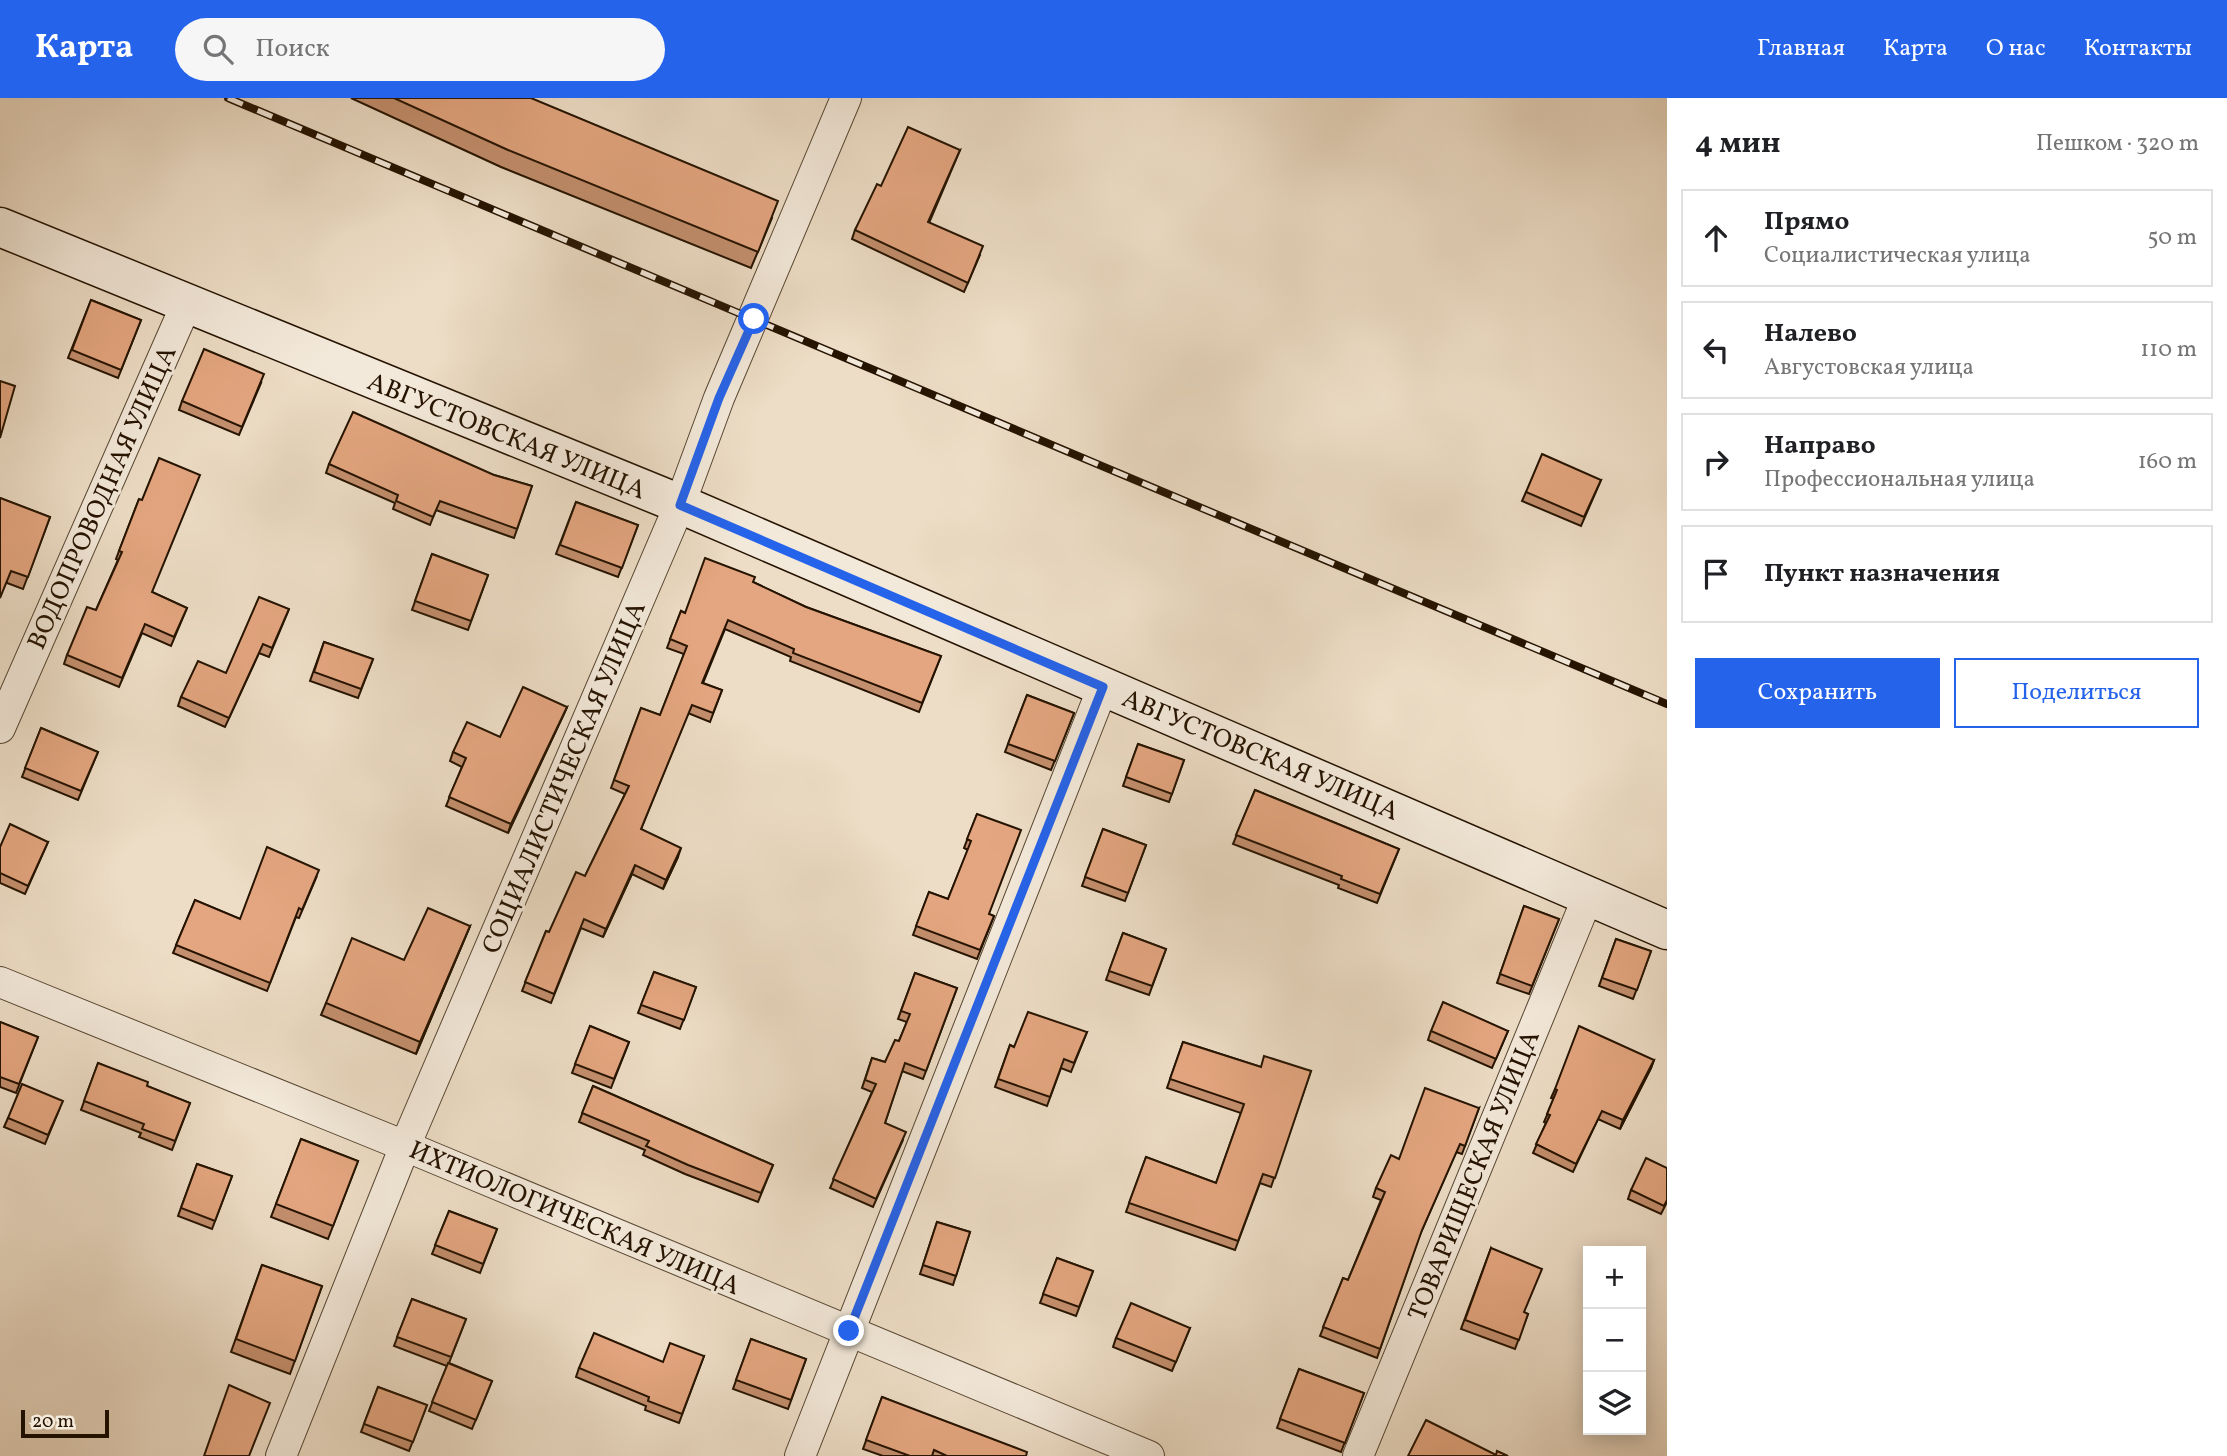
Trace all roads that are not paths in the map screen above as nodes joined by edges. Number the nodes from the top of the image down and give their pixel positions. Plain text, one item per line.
1 (846, 98) edge
2 (0, 227) edge
3 (186, 305) junction
4 (680, 505) junction
5 (1103, 687) junction
6 (0, 728) edge
7 (1588, 894) junction
8 (1667, 930) edge
9 (0, 982) edge
10 (405, 1146) junction
11 (849, 1331) junction
12 (281, 1456) edge
13 (800, 1456) edge
14 (1149, 1456) edge
15 (1358, 1456) edge

1 - 4 street, СОЦИАЛИСТИЧЕСКАЯ УЛИЦА
2 - 3 street, АВГУСТОВСКАЯ УЛИЦА
3 - 4 street, АВГУСТОВСКАЯ УЛИЦА
3 - 6 street, ВОДОПРОВОДНАЯ УЛИЦА
4 - 5 street, АВГУСТОВСКАЯ УЛИЦА
4 - 10 street, СОЦИАЛИСТИЧЕСКАЯ УЛИЦА
5 - 7 street, АВГУСТОВСКАЯ УЛИЦА
5 - 11 street
7 - 8 street, АВГУСТОВСКАЯ УЛИЦА
7 - 15 street, ТОВАРИЩЕСКАЯ УЛИЦА
9 - 10 street, ИХТИОЛОГИЧЕСКАЯ УЛИЦА
10 - 11 street, ИХТИОЛОГИЧЕСКАЯ УЛИЦА
10 - 12 street, СОЦИАЛИСТИЧЕСКАЯ УЛИЦА
11 - 13 street
11 - 14 street, ИХТИОЛОГИЧЕСКАЯ УЛИЦА

